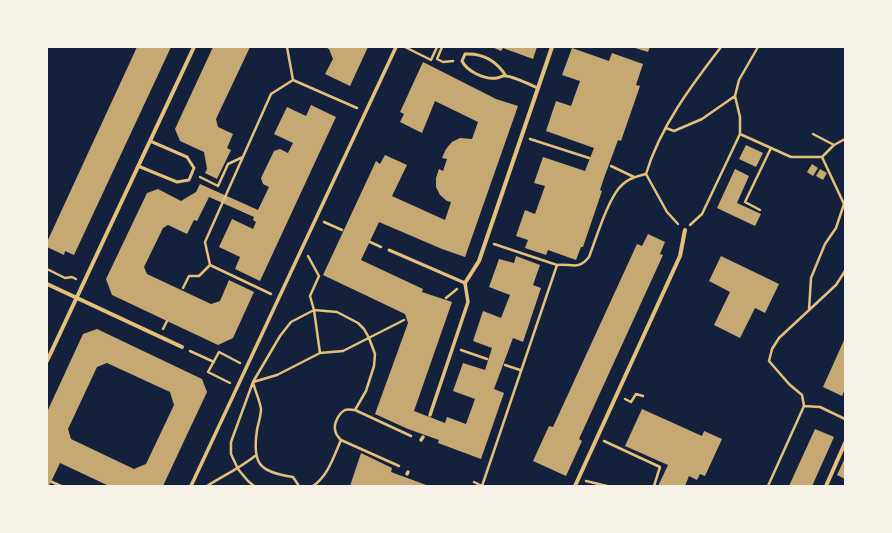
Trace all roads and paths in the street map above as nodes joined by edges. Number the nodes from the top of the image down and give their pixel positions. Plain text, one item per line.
1 (194, 47) edge
2 (287, 47) edge
3 (396, 47) edge
4 (405, 47) edge
5 (437, 47) edge
6 (442, 47) edge
7 (552, 47) edge
8 (720, 47) edge
9 (758, 47) edge
10 (462, 61) junction
11 (506, 76) junction
12 (293, 80) junction
13 (538, 88) junction
14 (735, 96) junction
15 (366, 112) junction
16 (666, 128) junction
17 (740, 134) junction
18 (813, 134) dead end
19 (522, 136) junction
20 (845, 138) edge
21 (150, 141) junction
22 (834, 145) junction
23 (770, 148) junction
24 (244, 156) junction
25 (822, 157) junction
26 (589, 158) dead end
27 (138, 166) junction
28 (612, 166) dead end
29 (646, 174) junction
30 (634, 177) junction
31 (203, 178) dead end
32 (760, 210) dead end
33 (316, 218) junction
34 (342, 230) dead end
35 (685, 230) junction
36 (486, 241) junction
37 (303, 247) junction
38 (389, 250) dead end
39 (210, 265) junction
40 (557, 265) junction
41 (47, 269) edge
42 (845, 271) edge
43 (84, 283) junction
44 (465, 283) junction
45 (47, 284) edge
46 (183, 288) dead end
47 (77, 298) junction
48 (279, 298) junction
49 (314, 310) junction
50 (808, 311) junction
51 (404, 320) dead end
52 (369, 338) junction
53 (182, 347) dead end
54 (453, 347) junction
55 (320, 353) junction
56 (200, 355) dead end
57 (487, 359) dead end
58 (47, 360) edge
59 (214, 362) junction
60 (506, 365) dead end
61 (247, 366) junction
62 (520, 370) junction
63 (253, 382) junction
64 (237, 387) junction
65 (643, 396) dead end
66 (631, 402) dead end
67 (804, 406) junction
68 (355, 410) junction
69 (430, 415) dead end
70 (845, 419) edge
71 (411, 436) dead end
72 (596, 438) junction
73 (341, 440) junction
74 (845, 443) edge
75 (256, 456) junction
76 (399, 466) dead end
77 (238, 469) junction
78 (578, 479) junction
79 (52, 482) dead end
80 (474, 482) dead end
81 (61, 486) edge
82 (191, 486) edge
83 (207, 486) edge
84 (254, 486) edge
85 (298, 486) edge
86 (313, 486) edge
87 (482, 486) edge
88 (575, 486) edge
89 (607, 486) edge
90 (654, 486) edge
91 (768, 486) edge
92 (826, 486) edge

1 - 21 street
2 - 12 path
3 - 15 street
4 - 5 path
6 - 10 path
7 - 13 street
8 - 16 path
9 - 14 path
10 - 11 lane
10 - 11 lane
11 - 13 lane
12 - 15 path
12 - 24 path
13 - 19 street
14 - 16 path
14 - 17 path
15 - 33 street
16 - 29 path
17 - 23 path
17 - 35 path
18 - 22 path
19 - 26 path
19 - 36 street
20 - 22 path
21 - 27 street
21 - 27 lane
22 - 25 path
23 - 25 path
23 - 32 path
24 - 31 path
24 - 39 path
25 - 50 path
27 - 43 street
28 - 30 path
29 - 30 path
29 - 35 path
30 - 40 path
33 - 34 path
33 - 37 street
35 - 72 street
36 - 40 path
36 - 44 street
37 - 48 street
37 - 49 path
38 - 44 lane
39 - 46 path
39 - 48 path
40 - 62 path
41 - 43 path
42 - 50 path
43 - 47 street
44 - 54 street
45 - 47 street
47 - 53 street
47 - 58 street
48 - 61 street
49 - 52 path
49 - 55 path
49 - 63 path
50 - 67 path
51 - 52 path
52 - 55 path
52 - 68 path
54 - 57 path
54 - 69 street
55 - 63 path
56 - 59 path
59 - 61 path
59 - 64 path
60 - 62 path
61 - 64 street
62 - 87 path
63 - 75 path
63 - 77 path
64 - 82 street
65 - 66 path
67 - 70 path
67 - 91 path
68 - 71 path
68 - 73 path
72 - 78 street
72 - 90 path
73 - 76 path
73 - 86 path
74 - 92 street
75 - 77 path
75 - 85 path
77 - 83 path
77 - 84 path
78 - 88 street
78 - 89 path
79 - 81 lane
80 - 87 path

